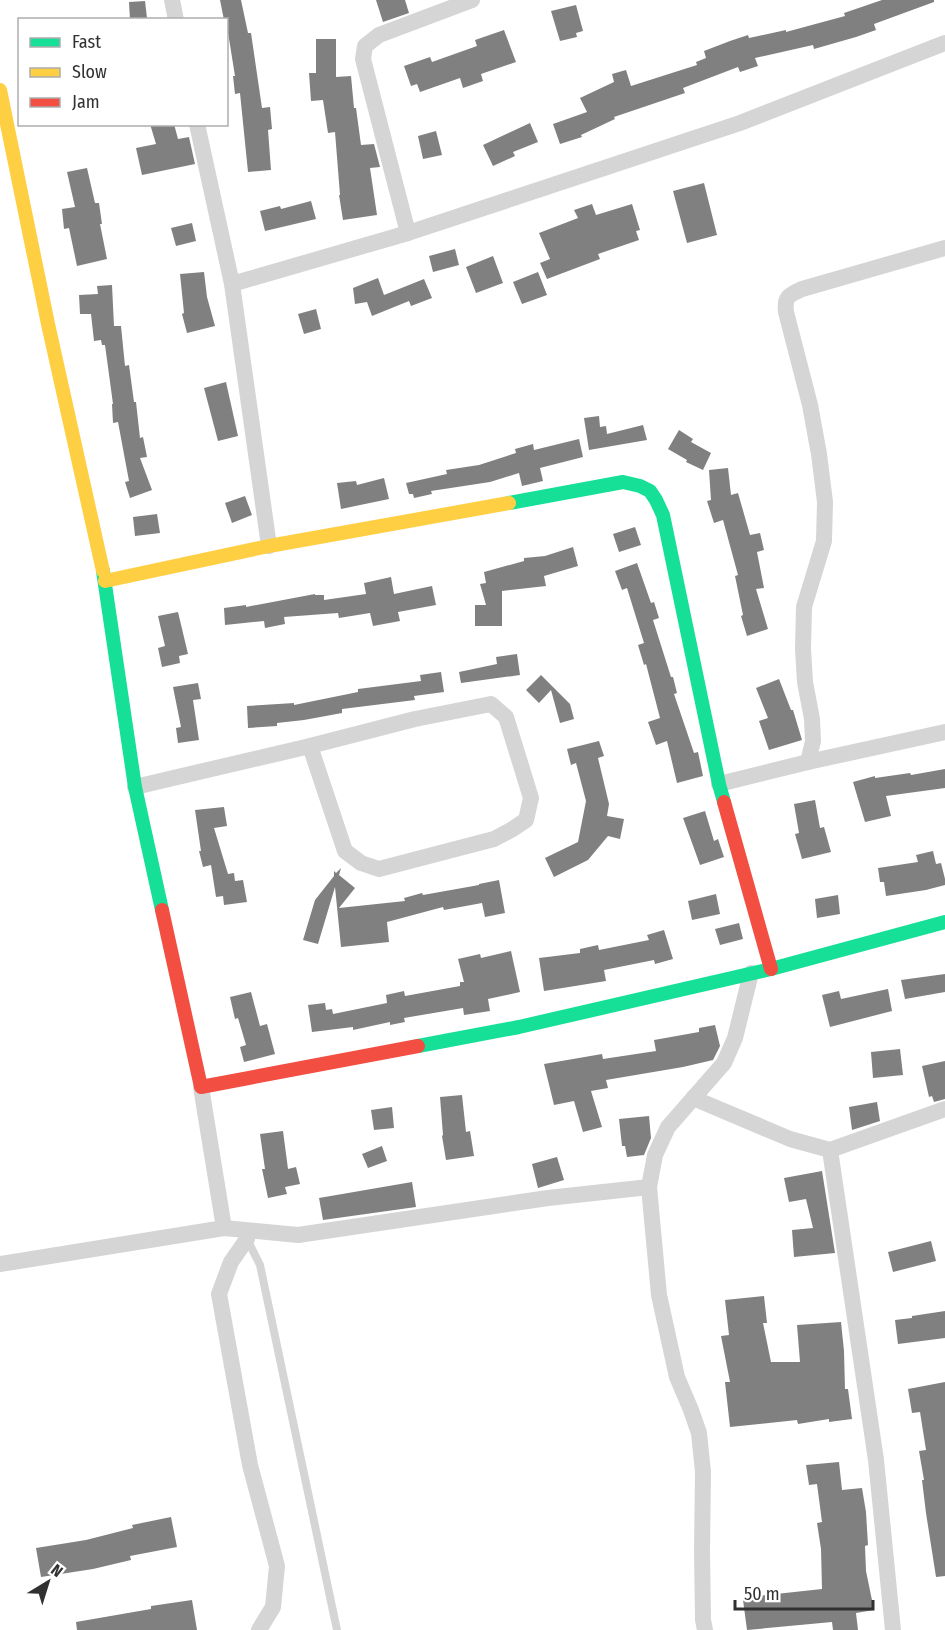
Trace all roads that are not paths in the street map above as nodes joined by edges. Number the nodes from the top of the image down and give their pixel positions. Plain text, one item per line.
1 (172, 0) edge
2 (472, 0) edge
3 (176, 18) edge
4 (945, 43) edge
5 (0, 90) edge
6 (197, 126) edge
7 (408, 233) junction
8 (945, 248) edge
9 (232, 284) junction
10 (269, 546) junction
11 (105, 581) junction
12 (945, 732) edge
13 (309, 746) junction
14 (808, 762) junction
15 (719, 784) junction
16 (135, 787) junction
17 (945, 921) edge
18 (771, 969) junction
19 (751, 973) junction
20 (201, 1087) junction
21 (693, 1098) junction
22 (945, 1109) edge
23 (830, 1150) junction
24 (649, 1187) junction
25 (224, 1228) junction
26 (245, 1234) junction
27 (0, 1264) edge
28 (259, 1630) edge
29 (337, 1630) edge
30 (705, 1630) edge
31 (893, 1630) edge

1 - 3 street
2 - 7 street
4 - 7 street
5 - 11 street
6 - 9 street
7 - 9 street
8 - 14 street
9 - 10 street
10 - 11 street
10 - 15 street
11 - 16 street
12 - 14 street
13 - 13 street
13 - 16 street
14 - 15 street
15 - 18 street
16 - 20 street
17 - 18 street
18 - 19 street
19 - 20 street
19 - 21 street
20 - 25 street
21 - 23 street
21 - 24 street
22 - 23 street
23 - 31 street
24 - 26 street
24 - 30 street
25 - 26 street
25 - 27 street
26 - 28 street
26 - 29 lane

